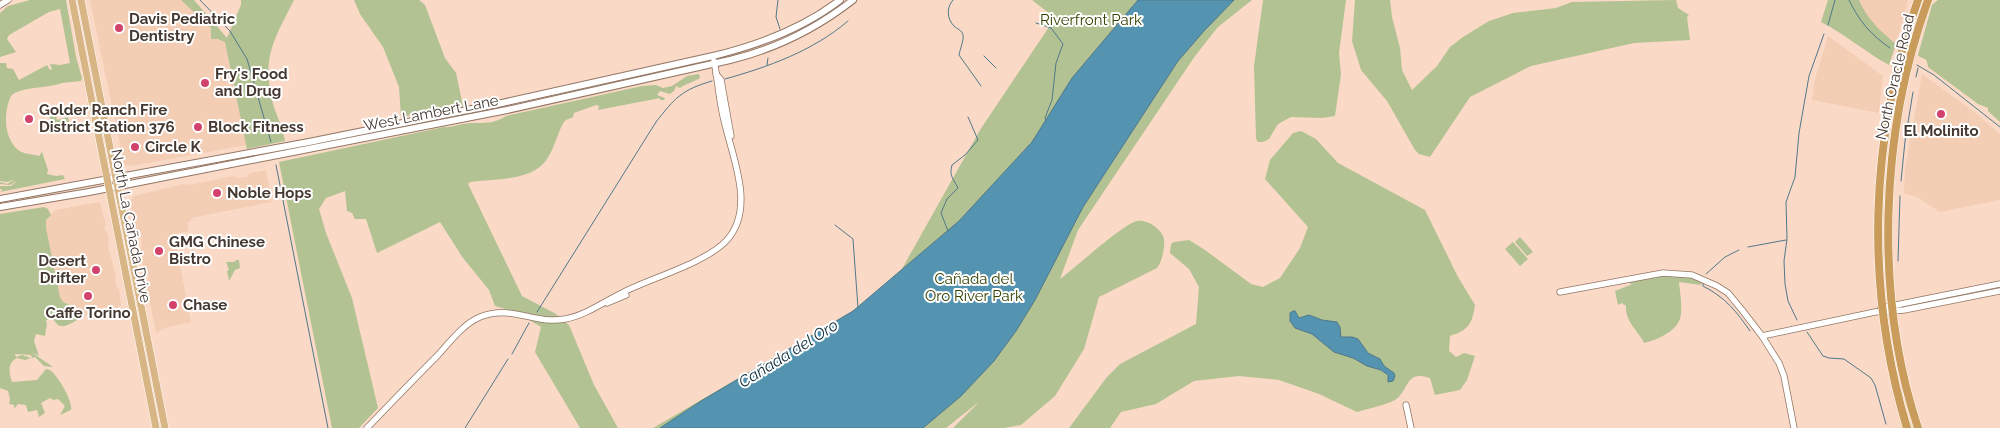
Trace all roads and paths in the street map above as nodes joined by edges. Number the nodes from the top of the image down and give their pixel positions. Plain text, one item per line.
1 (72, 0) edge
2 (81, 0) edge
3 (840, 0) edge
4 (853, 0) edge
5 (1918, 0) edge
6 (1928, 0) edge
7 (712, 56) junction
8 (714, 64) junction
9 (116, 178) junction
10 (107, 180) junction
11 (118, 186) junction
12 (109, 188) junction
13 (0, 199) edge
14 (0, 207) edge
15 (2000, 284) edge
16 (2000, 291) edge
17 (1560, 292) dead end
18 (1947, 298) junction
19 (1893, 309) junction
20 (1880, 311) junction
21 (1762, 336) junction
22 (1406, 405) dead end
23 (156, 428) edge
24 (165, 428) edge
25 (367, 428) edge
26 (1411, 428) edge
27 (1794, 428) edge
28 (1907, 428) edge
29 (1918, 428) edge

1 - 10 main road, North La Cañada Drive
2 - 9 main road, North La Cañada Drive
3 - 7 main road, West Lambert Lane
4 - 8 main road, West Lambert Lane
5 - 20 highway, North Oracle Road
6 - 19 highway, North Oracle Road
7 - 8 street
7 - 9 main road, West Lambert Lane
8 - 11 main road, West Lambert Lane
8 - 25 street
9 - 10 main road, West Lambert Lane
9 - 11 main road, North La Cañada Drive
10 - 12 main road, North La Cañada Drive
10 - 13 main road, West Lambert Lane
11 - 12 main road, West Lambert Lane
11 - 24 main road, North La Cañada Drive
12 - 14 main road, West Lambert Lane
12 - 23 main road, North La Cañada Drive
15 - 18 street
16 - 18 street
17 - 21 street
18 - 19 street
19 - 20 street
19 - 29 highway, North Oracle Road
20 - 21 street
20 - 28 highway, North Oracle Road
21 - 27 street
22 - 26 street

